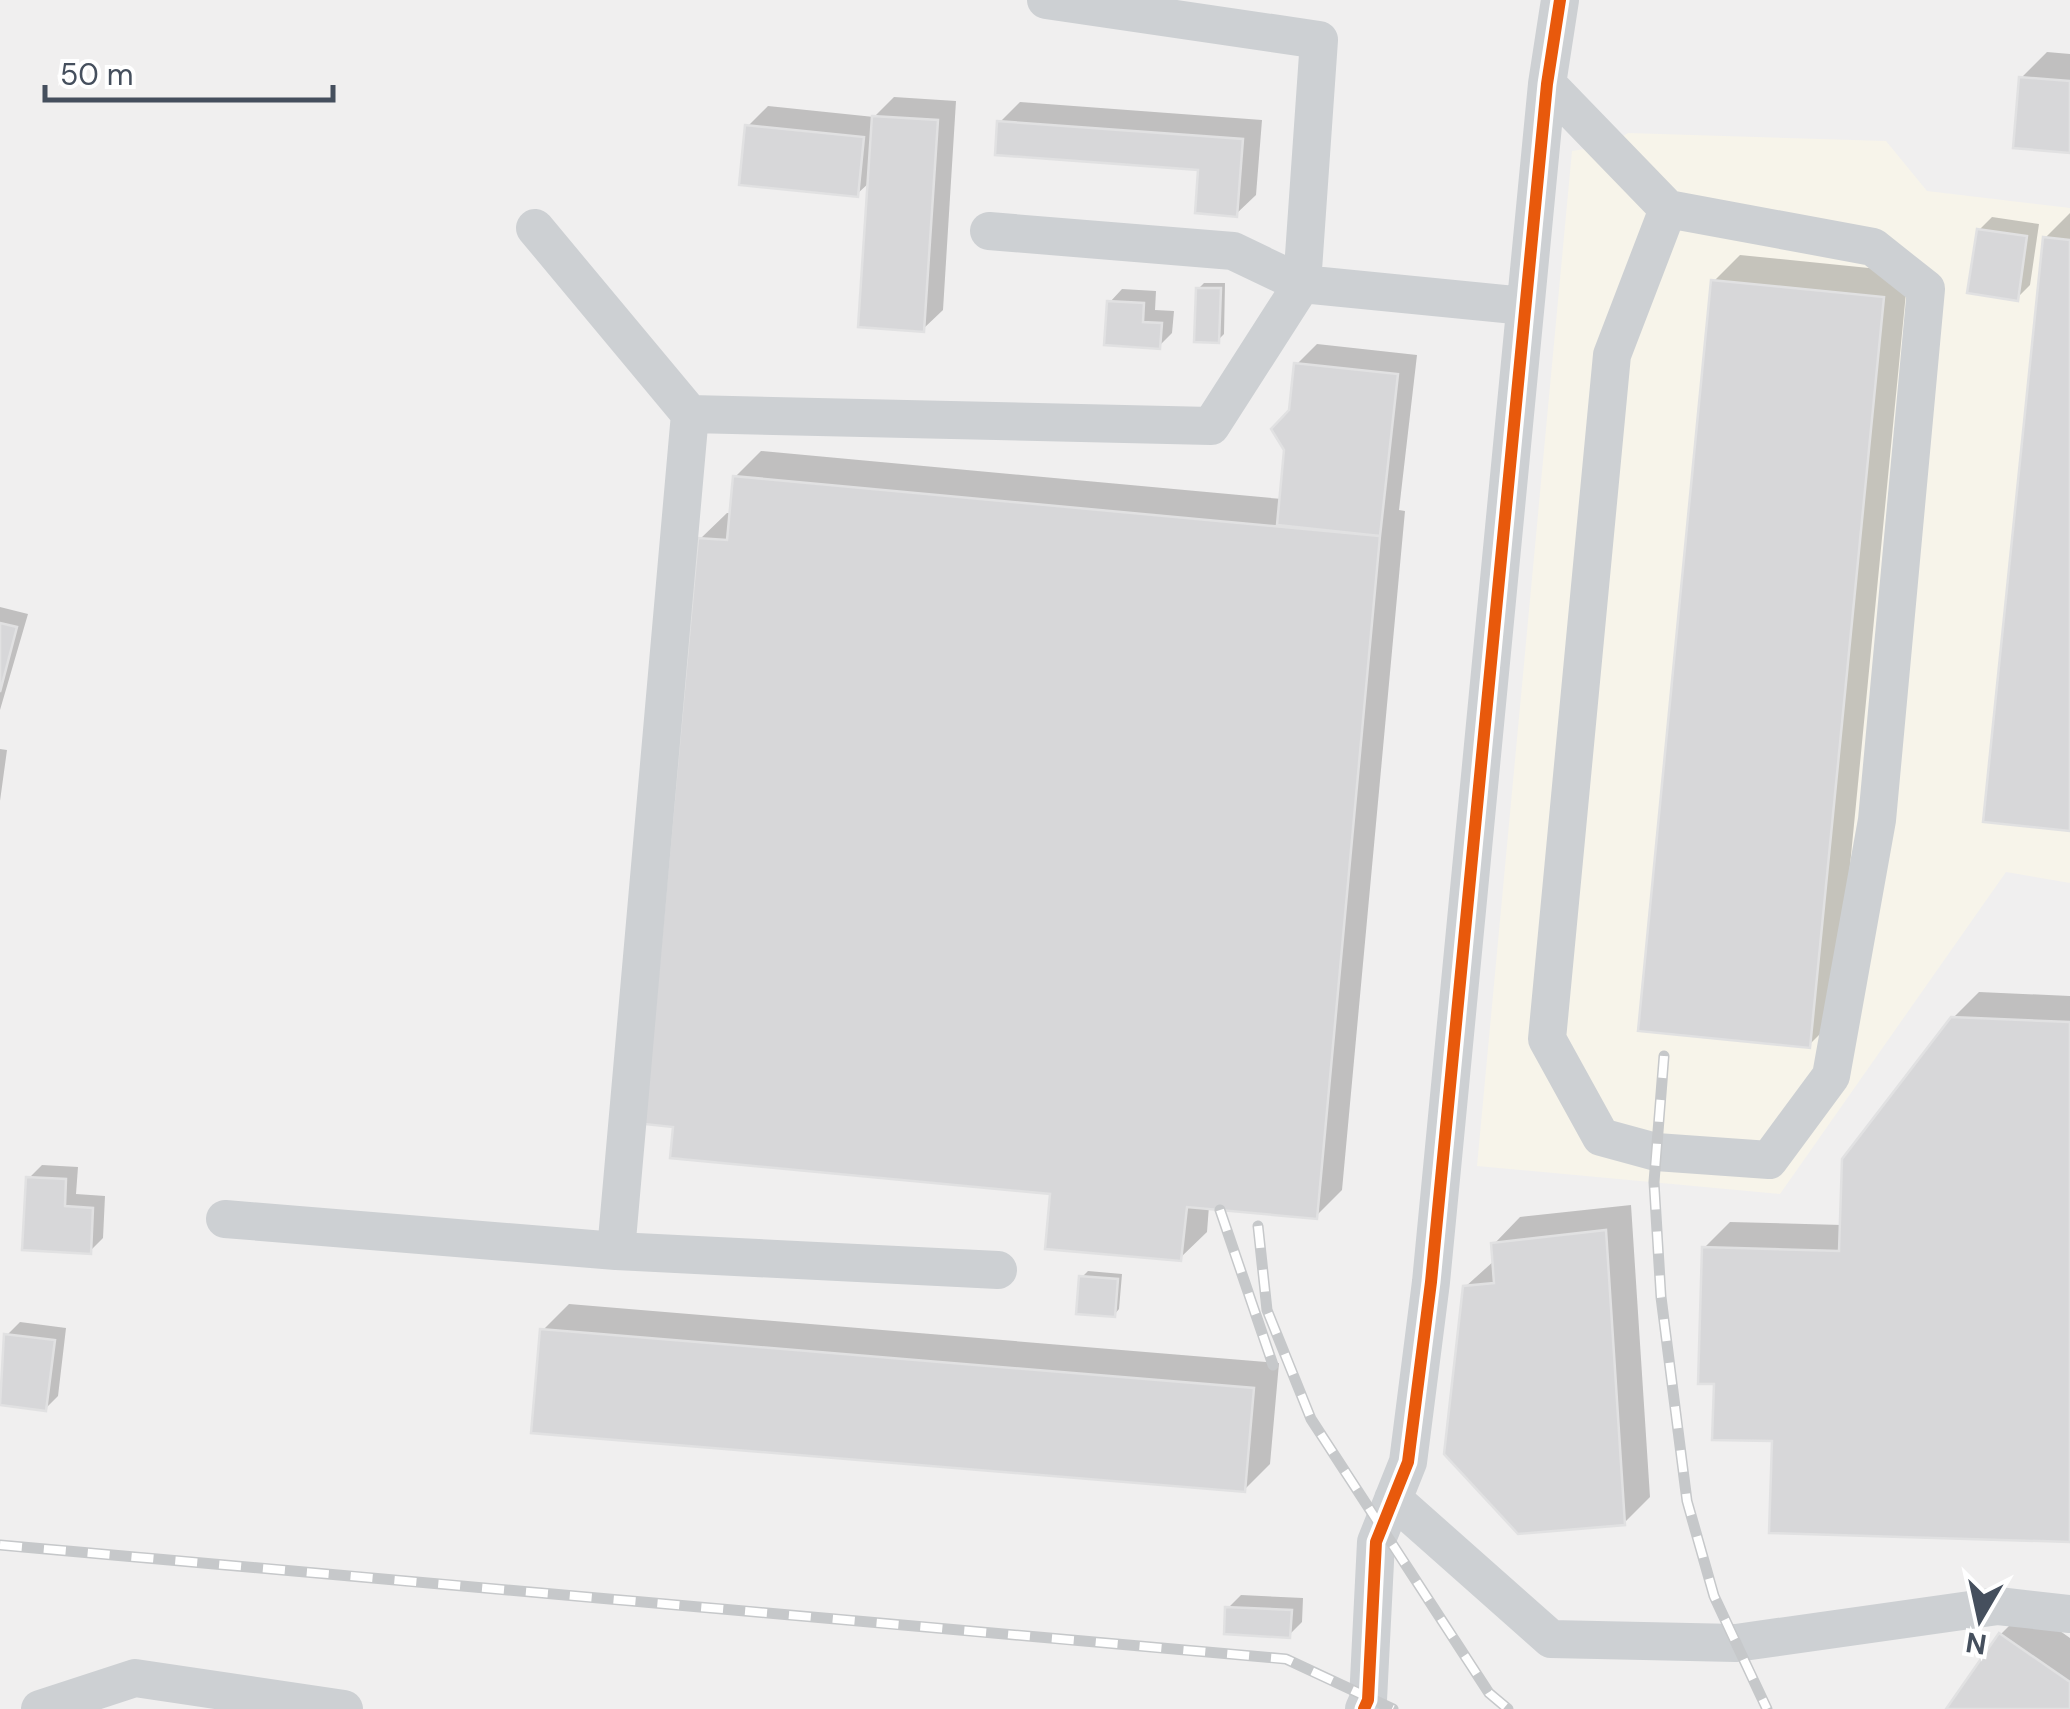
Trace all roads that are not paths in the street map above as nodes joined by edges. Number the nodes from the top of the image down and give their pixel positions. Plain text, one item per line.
1 (1046, 0) edge
2 (1560, 0) edge
3 (1547, 84) junction
4 (1668, 209) junction
5 (535, 228) dead end
6 (989, 232) dead end
7 (1302, 284) junction
8 (1525, 306) junction
9 (690, 414) junction
10 (225, 1219) dead end
11 (616, 1251) junction
12 (998, 1270) dead end
13 (1393, 1499) junction
14 (2070, 1614) edge
15 (40, 1709) edge
16 (344, 1709) edge
17 (1364, 1709) edge

1 - 7 street
2 - 3 street
3 - 4 street
3 - 8 street
4 - 4 street
5 - 9 street
6 - 7 street
7 - 8 street
7 - 9 street
8 - 13 street
9 - 11 street
10 - 11 street
11 - 12 street
13 - 14 street
13 - 17 street
15 - 16 street

